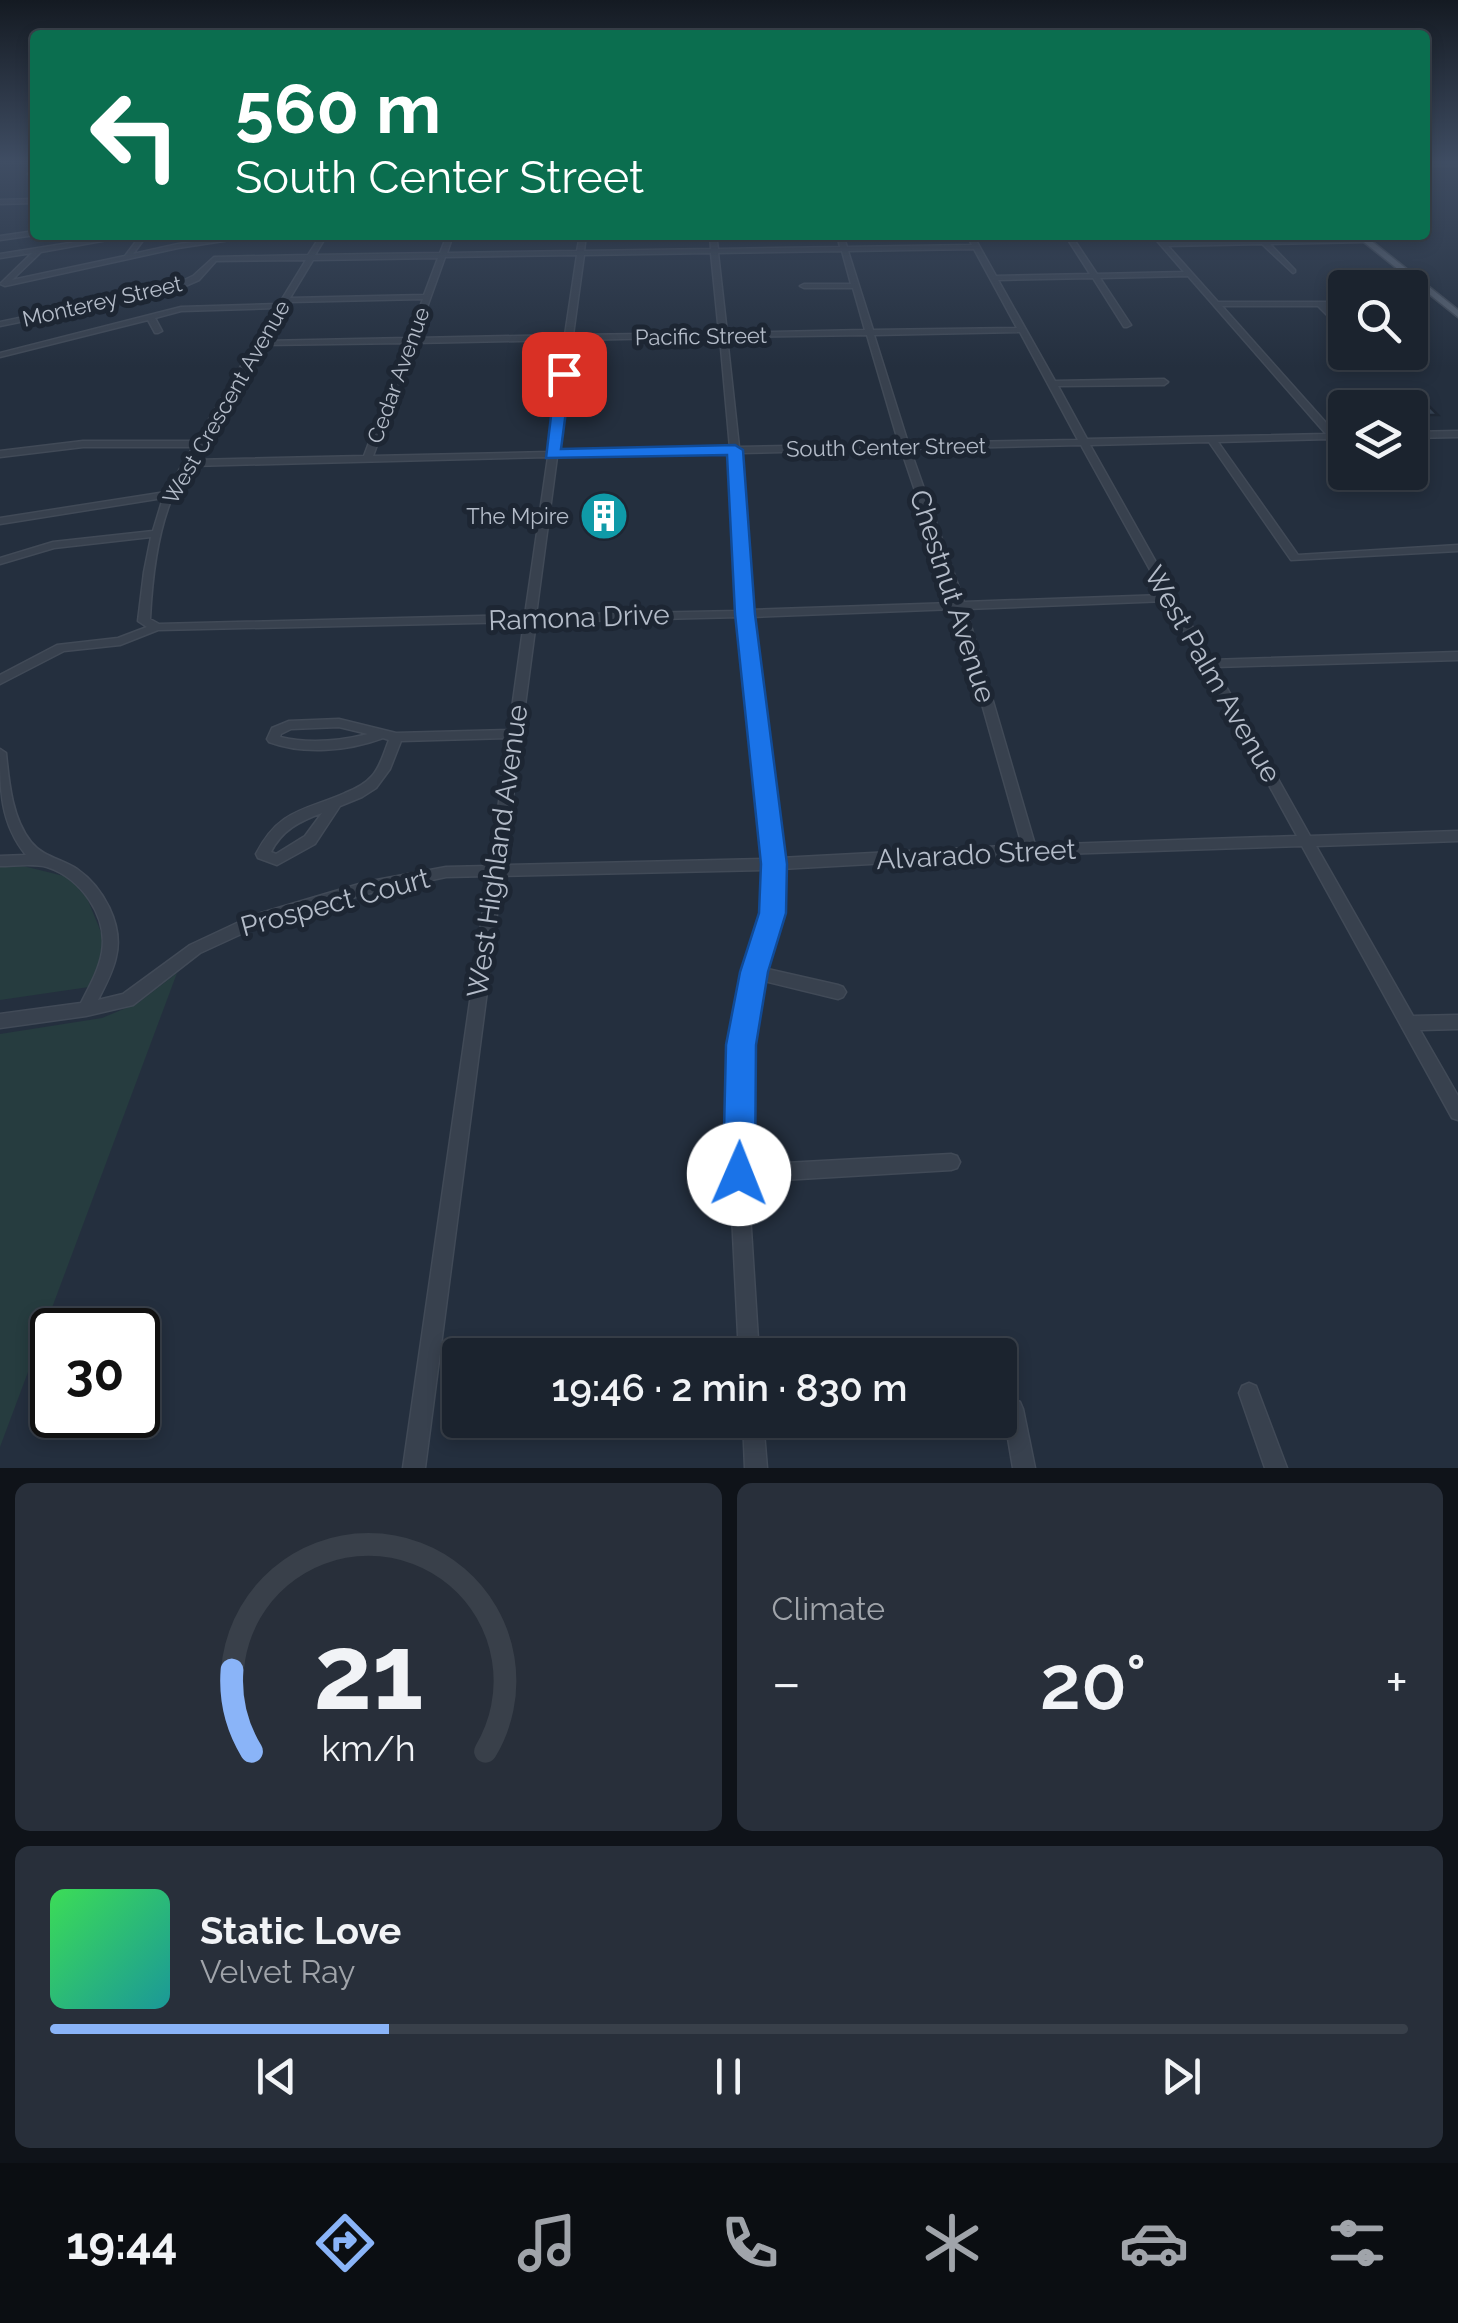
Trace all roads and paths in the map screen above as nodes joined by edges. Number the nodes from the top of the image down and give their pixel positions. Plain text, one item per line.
1 (30, 234) edge
2 (0, 238) edge
3 (101, 240) edge
4 (140, 240) edge
5 (219, 240) edge
6 (229, 240) edge
7 (321, 240) edge
8 (448, 240) edge
9 (581, 240) edge
10 (714, 240) edge
11 (842, 240) edge
12 (1071, 240) edge
13 (1159, 240) edge
14 (1314, 240) edge
15 (1366, 240) edge
16 (973, 241) edge
17 (1264, 242) junction
18 (1163, 244) junction
19 (845, 249) junction
20 (39, 250) junction
21 (714, 251) junction
22 (580, 253) junction
23 (0, 256) edge
24 (128, 256) junction
25 (442, 256) junction
26 (310, 258) junction
27 (214, 260) junction
28 (1293, 271) dead end
29 (1190, 274) junction
30 (1093, 276) junction
31 (994, 278) junction
32 (2, 286) edge
33 (804, 286) dead end
34 (856, 286) junction
35 (426, 297) junction
36 (283, 303) junction
37 (1216, 304) junction
38 (1320, 304) junction
39 (1328, 304) edge
40 (1328, 313) edge
41 (1458, 314) edge
42 (150, 316) junction
43 (0, 324) edge
44 (1127, 325) dead end
45 (1022, 330) junction
46 (158, 331) dead end
47 (872, 333) junction
48 (723, 336) junction
49 (569, 338) junction
50 (411, 341) junction
51 (259, 344) junction
52 (0, 354) edge
53 (1164, 382) dead end
54 (1054, 384) junction
55 (1328, 430) edge
56 (1458, 434) edge
57 (1428, 435) edge
58 (1328, 436) edge
59 (1212, 440) junction
60 (1086, 443) junction
61 (198, 444) junction
62 (905, 448) junction
63 (735, 450) junction
64 (0, 454) edge
65 (552, 454) junction
66 (368, 458) junction
67 (188, 463) junction
68 (169, 494) junction
69 (0, 521) edge
70 (155, 534) junction
71 (1458, 548) edge
72 (0, 561) edge
73 (1168, 598) junction
74 (960, 607) junction
75 (745, 614) junction
76 (531, 619) junction
77 (157, 627) junction
78 (1458, 656) edge
79 (1205, 664) junction
80 (0, 680) edge
81 (512, 734) junction
82 (379, 735) junction
83 (396, 737) junction
84 (0, 753) edge
85 (334, 804) junction
86 (1458, 836) edge
87 (1308, 842) junction
88 (1030, 850) junction
89 (42, 860) junction
90 (0, 861) edge
91 (774, 864) junction
92 (494, 870) junction
93 (754, 972) junction
94 (838, 992) dead end
95 (86, 1009) junction
96 (0, 1021) edge
97 (1458, 1022) edge
98 (1408, 1023) junction
99 (1458, 1112) edge
100 (951, 1162) dead end
101 (739, 1174) junction
102 (749, 1338) edge
103 (1249, 1393) dead end
104 (1017, 1434) edge
105 (754, 1438) edge
106 (414, 1468) edge
107 (756, 1468) edge
108 (1024, 1468) edge
109 (1276, 1468) edge

1 - 2 street
3 - 20 street
4 - 24 street
5 - 24 street
6 - 27 street
7 - 26 street, West Crescent Avenue
8 - 25 street, Cedar Avenue
9 - 22 street, West Highland Avenue
10 - 21 street
11 - 19 street, Chestnut Avenue
12 - 30 street
13 - 18 street
14 - 17 street
15 - 41 main road
16 - 19 street, Monterey Street
16 - 31 street, West Palm Avenue
17 - 18 street
17 - 28 street
18 - 29 street
19 - 21 street, Monterey Street
19 - 34 street, Chestnut Avenue
20 - 23 street
20 - 32 street
21 - 22 street, Monterey Street
21 - 48 street
22 - 25 street, Monterey Street
22 - 49 street, West Highland Avenue
24 - 32 street
25 - 26 street, Monterey Street
25 - 35 street, Cedar Avenue
26 - 27 street, Monterey Street
26 - 36 street, West Crescent Avenue
27 - 43 street, Monterey Street
29 - 30 street
29 - 37 street
30 - 31 street
30 - 44 street
31 - 45 street, West Palm Avenue
33 - 34 street
34 - 47 street, Chestnut Avenue
35 - 36 street
35 - 50 street, Cedar Avenue
36 - 42 street
36 - 51 street, West Crescent Avenue
37 - 38 street
37 - 55 street
38 - 39 street
38 - 40 street
42 - 46 street
42 - 52 street
45 - 47 street, Pacific Street
45 - 54 street, West Palm Avenue
47 - 48 street, Pacific Street
47 - 62 street, Chestnut Avenue
48 - 49 street, Pacific Street
48 - 63 street
49 - 50 street, Pacific Street
49 - 65 street, West Highland Avenue
50 - 51 street, Pacific Street
50 - 66 street, Cedar Avenue
51 - 61 street, West Crescent Avenue
53 - 54 street
54 - 60 street, West Palm Avenue
56 - 57 street
58 - 59 street, South Center Street
59 - 60 street, South Center Street
59 - 71 street
60 - 62 street, South Center Street
60 - 73 street, West Palm Avenue
61 - 64 street
61 - 67 street, West Crescent Avenue
62 - 63 street, South Center Street
62 - 74 street, Chestnut Avenue
63 - 65 street, South Center Street
63 - 75 street
65 - 66 street, South Center Street
65 - 76 street, West Highland Avenue
66 - 67 street, South Center Street
67 - 68 street, West Crescent Avenue
68 - 69 street
68 - 70 street, West Crescent Avenue
70 - 72 street
70 - 77 street, West Crescent Avenue
73 - 74 street, Ramona Drive
73 - 79 street, West Palm Avenue
74 - 75 street, Ramona Drive
74 - 88 street, Chestnut Avenue
75 - 76 street, Ramona Drive
75 - 91 street
76 - 77 street, Ramona Drive
76 - 81 street, West Highland Avenue
77 - 80 street, Ramona Drive
78 - 79 street
79 - 87 street, West Palm Avenue
81 - 83 street
81 - 92 street, West Highland Avenue
82 - 82 street
82 - 83 street
83 - 85 street
84 - 89 street
85 - 85 street
86 - 87 street, Alvarado Street
87 - 88 street, Alvarado Street
87 - 98 street, West Palm Avenue
88 - 91 street, Alvarado Street
89 - 90 street
89 - 95 street
91 - 92 street, Alvarado Street
91 - 93 street
92 - 95 street, Prospect Court
92 - 106 street, West Highland Avenue
93 - 94 street
93 - 101 street
95 - 96 street, Prospect Court
97 - 98 street
98 - 99 street, West Palm Avenue
100 - 101 street
101 - 102 street
103 - 109 street
104 - 108 street
105 - 107 street

